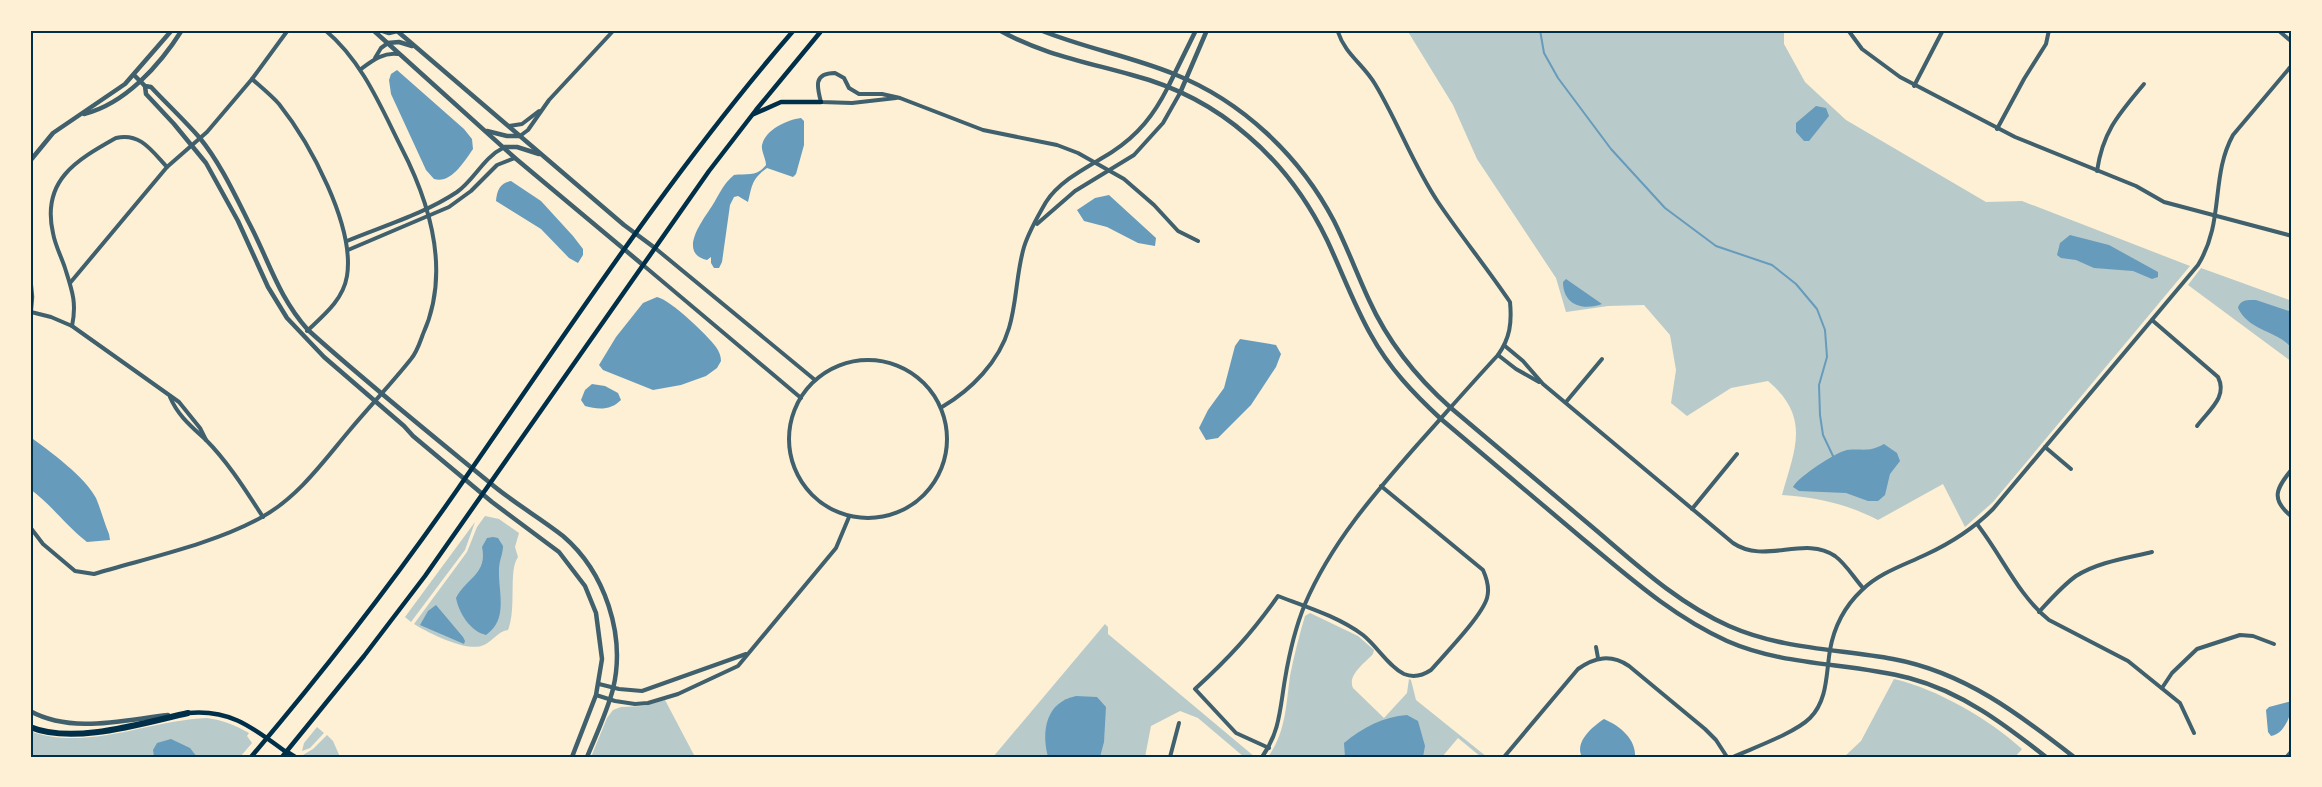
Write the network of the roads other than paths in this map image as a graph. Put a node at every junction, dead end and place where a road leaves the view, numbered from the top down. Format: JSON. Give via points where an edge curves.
{"nodes":[{"id":1,"x":172,"y":30,"type":"edge"},
{"id":2,"x":182,"y":30,"type":"edge"},
{"id":3,"x":288,"y":30,"type":"edge"},
{"id":4,"x":325,"y":30,"type":"edge"},
{"id":5,"x":373,"y":30,"type":"edge"},
{"id":6,"x":380,"y":30,"type":"edge"},
{"id":7,"x":397,"y":30,"type":"edge"},
{"id":8,"x":614,"y":30,"type":"edge"},
{"id":9,"x":794,"y":30,"type":"edge"},
{"id":10,"x":822,"y":30,"type":"edge"},
{"id":11,"x":999,"y":30,"type":"edge"},
{"id":12,"x":1040,"y":30,"type":"edge"},
{"id":13,"x":1196,"y":30,"type":"edge"},
{"id":14,"x":1207,"y":30,"type":"edge"},
{"id":15,"x":1848,"y":30,"type":"edge"},
{"id":16,"x":1942,"y":30,"type":"edge"},
{"id":17,"x":2049,"y":30,"type":"edge"},
{"id":18,"x":2278,"y":30,"type":"edge"},
{"id":19,"x":1338,"y":32,"type":"dead end"},
{"id":20,"x":2292,"y":42,"type":"edge"},
{"id":21,"x":388,"y":43,"type":"junction"},
{"id":22,"x":417,"y":48,"type":"junction"},
{"id":23,"x":400,"y":54,"type":"junction"},
{"id":24,"x":374,"y":59,"type":"junction"},
{"id":25,"x":2292,"y":65,"type":"edge"},
{"id":26,"x":361,"y":69,"type":"junction"},
{"id":27,"x":1175,"y":74,"type":"junction"},
{"id":28,"x":134,"y":75,"type":"junction"},
{"id":29,"x":252,"y":79,"type":"junction"},
{"id":30,"x":1187,"y":80,"type":"junction"},
{"id":31,"x":140,"y":81,"type":"junction"},
{"id":32,"x":2144,"y":84,"type":"dead end"},
{"id":33,"x":145,"y":86,"type":"junction"},
{"id":34,"x":1914,"y":86,"type":"junction"},
{"id":35,"x":1168,"y":87,"type":"junction"},
{"id":36,"x":1180,"y":93,"type":"junction"},
{"id":37,"x":896,"y":98,"type":"junction"},
{"id":38,"x":821,"y":102,"type":"junction"},
{"id":39,"x":540,"y":111,"type":"junction"},
{"id":40,"x":81,"y":115,"type":"junction"},
{"id":41,"x":752,"y":115,"type":"junction"},
{"id":42,"x":509,"y":126,"type":"junction"},
{"id":43,"x":1998,"y":129,"type":"junction"},
{"id":44,"x":484,"y":130,"type":"junction"},
{"id":45,"x":520,"y":136,"type":"junction"},
{"id":46,"x":200,"y":138,"type":"junction"},
{"id":47,"x":192,"y":145,"type":"junction"},
{"id":48,"x":503,"y":148,"type":"junction"},
{"id":49,"x":542,"y":155,"type":"junction"},
{"id":50,"x":515,"y":158,"type":"junction"},
{"id":51,"x":30,"y":161,"type":"edge"},
{"id":52,"x":1094,"y":162,"type":"junction"},
{"id":53,"x":167,"y":167,"type":"junction"},
{"id":54,"x":1109,"y":170,"type":"junction"},
{"id":55,"x":2097,"y":171,"type":"junction"},
{"id":56,"x":427,"y":208,"type":"junction"},
{"id":57,"x":2216,"y":215,"type":"junction"},
{"id":58,"x":429,"y":216,"type":"junction"},
{"id":59,"x":1035,"y":227,"type":"junction"},
{"id":60,"x":637,"y":234,"type":"junction"},
{"id":61,"x":2292,"y":236,"type":"edge"},
{"id":62,"x":1198,"y":240,"type":"dead end"},
{"id":63,"x":346,"y":241,"type":"junction"},
{"id":64,"x":655,"y":248,"type":"junction"},
{"id":65,"x":348,"y":250,"type":"junction"},
{"id":66,"x":625,"y":250,"type":"junction"},
{"id":67,"x":643,"y":265,"type":"junction"},
{"id":68,"x":30,"y":277,"type":"edge"},
{"id":69,"x":70,"y":283,"type":"junction"},
{"id":70,"x":32,"y":312,"type":"junction"},
{"id":71,"x":30,"y":320,"type":"edge"},
{"id":72,"x":2152,"y":320,"type":"junction"},
{"id":73,"x":72,"y":326,"type":"junction"},
{"id":74,"x":308,"y":330,"type":"junction"},
{"id":75,"x":302,"y":335,"type":"junction"},
{"id":76,"x":1505,"y":346,"type":"junction"},
{"id":77,"x":1498,"y":355,"type":"junction"},
{"id":78,"x":1602,"y":359,"type":"dead end"},
{"id":79,"x":815,"y":380,"type":"junction"},
{"id":80,"x":1543,"y":384,"type":"junction"},
{"id":81,"x":382,"y":393,"type":"junction"},
{"id":82,"x":801,"y":398,"type":"junction"},
{"id":83,"x":375,"y":400,"type":"junction"},
{"id":84,"x":1566,"y":402,"type":"junction"},
{"id":85,"x":942,"y":407,"type":"junction"},
{"id":86,"x":1451,"y":408,"type":"junction"},
{"id":87,"x":1441,"y":419,"type":"junction"},
{"id":88,"x":2197,"y":426,"type":"dead end"},
{"id":89,"x":2045,"y":447,"type":"junction"},
{"id":90,"x":1737,"y":454,"type":"dead end"},
{"id":91,"x":472,"y":468,"type":"junction"},
{"id":92,"x":2071,"y":469,"type":"dead end"},
{"id":93,"x":2292,"y":469,"type":"edge"},
{"id":94,"x":465,"y":480,"type":"junction"},
{"id":95,"x":490,"y":483,"type":"junction"},
{"id":96,"x":1381,"y":486,"type":"junction"},
{"id":97,"x":483,"y":495,"type":"junction"},
{"id":98,"x":1692,"y":509,"type":"junction"},
{"id":99,"x":262,"y":517,"type":"junction"},
{"id":100,"x":849,"y":517,"type":"junction"},
{"id":101,"x":2292,"y":518,"type":"edge"},
{"id":102,"x":1977,"y":524,"type":"junction"},
{"id":103,"x":30,"y":527,"type":"edge"},
{"id":104,"x":2152,"y":552,"type":"dead end"},
{"id":105,"x":1863,"y":588,"type":"junction"},
{"id":106,"x":1304,"y":606,"type":"junction"},
{"id":107,"x":2039,"y":612,"type":"junction"},
{"id":108,"x":2274,"y":644,"type":"dead end"},
{"id":109,"x":1596,"y":647,"type":"dead end"},
{"id":110,"x":1829,"y":651,"type":"junction"},
{"id":111,"x":747,"y":654,"type":"junction"},
{"id":112,"x":1598,"y":658,"type":"junction"},
{"id":113,"x":1828,"y":665,"type":"junction"},
{"id":114,"x":599,"y":684,"type":"junction"},
{"id":115,"x":613,"y":688,"type":"junction"},
{"id":116,"x":2162,"y":688,"type":"junction"},
{"id":117,"x":596,"y":695,"type":"junction"},
{"id":118,"x":610,"y":699,"type":"junction"},
{"id":119,"x":30,"y":711,"type":"edge"},
{"id":120,"x":188,"y":713,"type":"junction"},
{"id":121,"x":1179,"y":723,"type":"dead end"},
{"id":122,"x":30,"y":727,"type":"edge"},
{"id":123,"x":2194,"y":733,"type":"dead end"},
{"id":124,"x":267,"y":738,"type":"junction"},
{"id":125,"x":1269,"y":748,"type":"junction"},
{"id":126,"x":2292,"y":751,"type":"edge"},
{"id":127,"x":284,"y":754,"type":"edge"},
{"id":128,"x":251,"y":757,"type":"edge"},
{"id":129,"x":294,"y":757,"type":"edge"},
{"id":130,"x":572,"y":757,"type":"edge"},
{"id":131,"x":587,"y":757,"type":"edge"},
{"id":132,"x":1170,"y":757,"type":"edge"},
{"id":133,"x":1262,"y":757,"type":"edge"},
{"id":134,"x":1504,"y":757,"type":"edge"},
{"id":135,"x":1727,"y":757,"type":"edge"},
{"id":136,"x":1732,"y":757,"type":"edge"},
{"id":137,"x":2046,"y":757,"type":"edge"},
{"id":138,"x":2074,"y":757,"type":"edge"},
{"id":139,"x":2287,"y":757,"type":"edge"}],
"edges":[{"from":1,"to":28,"type":"street"},
{"from":2,"to":31,"type":"street"},
{"from":3,"to":29,"type":"street"},
{"from":4,"to":26,"type":"street"},
{"from":5,"to":21,"type":"street"},
{"from":6,"to":7,"type":"street"},
{"from":7,"to":22,"type":"street"},
{"from":8,"to":39,"type":"street"},
{"from":9,"to":60,"type":"main road","via":[[739,96]]},
{"from":10,"to":41,"type":"main road"},
{"from":11,"to":35,"type":"street","via":[[1057,56]]},
{"from":12,"to":27,"type":"street"},
{"from":13,"to":27,"type":"street"},
{"from":14,"to":30,"type":"street"},
{"from":15,"to":34,"type":"street","via":[[1862,49]]},
{"from":16,"to":34,"type":"street"},
{"from":17,"to":43,"type":"street","via":[[2046,44]]},
{"from":18,"to":20,"type":"street"},
{"from":19,"to":76,"type":"street","via":[[1391,111],[1437,201],[1510,302],[1512,321]]},
{"from":21,"to":22,"type":"street"},
{"from":21,"to":23,"type":"street"},
{"from":21,"to":24,"type":"street"},
{"from":22,"to":42,"type":"street"},
{"from":23,"to":24,"type":"street"},
{"from":23,"to":44,"type":"street"},
{"from":24,"to":26,"type":"street"},
{"from":25,"to":57,"type":"street","via":[[2233,135],[2222,159]]},
{"from":26,"to":56,"type":"street","via":[[413,171]]},
{"from":27,"to":30,"type":"street"},
{"from":27,"to":35,"type":"street"},
{"from":28,"to":31,"type":"street"},
{"from":28,"to":40,"type":"street"},
{"from":29,"to":46,"type":"street"},
{"from":29,"to":63,"type":"street","via":[[277,102],[302,139],[329,191]]},
{"from":30,"to":36,"type":"street"},
{"from":30,"to":86,"type":"street","via":[[1245,116],[1299,168],[1333,219],[1391,340],[1417,375]]},
{"from":31,"to":33,"type":"street"},
{"from":31,"to":40,"type":"street","via":[[112,103]]},
{"from":32,"to":55,"type":"street","via":[[2111,126],[2100,149]]},
{"from":33,"to":46,"type":"street","via":[[151,87]]},
{"from":33,"to":47,"type":"street","via":[[146,94]]},
{"from":34,"to":43,"type":"street"},
{"from":35,"to":36,"type":"street"},
{"from":35,"to":52,"type":"street","via":[[1143,127]]},
{"from":36,"to":54,"type":"street","via":[[1148,142]]},
{"from":36,"to":87,"type":"street","via":[[1236,126],[1288,177],[1318,222],[1376,344],[1407,386]]},
{"from":37,"to":38,"type":"street"},
{"from":37,"to":38,"type":"street","via":[[860,94],[849,88],[840,75],[828,73],[818,80],[816,88]]},
{"from":37,"to":52,"type":"street","via":[[983,130],[1057,145]]},
{"from":38,"to":41,"type":"main road","via":[[781,102]]},
{"from":39,"to":42,"type":"street","via":[[522,124]]},
{"from":39,"to":45,"type":"street","via":[[533,125]]},
{"from":40,"to":51,"type":"street","via":[[52,133]]},
{"from":41,"to":64,"type":"main road"},
{"from":42,"to":45,"type":"street"},
{"from":43,"to":55,"type":"street"},
{"from":44,"to":45,"type":"street"},
{"from":44,"to":48,"type":"street"},
{"from":45,"to":49,"type":"street"},
{"from":46,"to":47,"type":"street"},
{"from":46,"to":74,"type":"street","via":[[250,224],[269,271]]},
{"from":47,"to":53,"type":"street"},
{"from":47,"to":75,"type":"street","via":[[238,221],[272,295]]},
{"from":48,"to":49,"type":"street","via":[[519,147]]},
{"from":48,"to":50,"type":"street"},
{"from":48,"to":56,"type":"street","via":[[459,190]]},
{"from":49,"to":60,"type":"street"},
{"from":50,"to":58,"type":"street","via":[[496,165],[459,201]]},
{"from":50,"to":66,"type":"street"},
{"from":52,"to":54,"type":"street"},
{"from":52,"to":59,"type":"street","via":[[1054,192]]},
{"from":53,"to":69,"type":"street"},
{"from":53,"to":69,"type":"street","via":[[143,141],[123,136],[77,160],[68,170],[54,193],[51,214],[52,232]]},
{"from":54,"to":59,"type":"street","via":[[1075,191]]},
{"from":54,"to":62,"type":"street","via":[[1140,192],[1178,231]]},
{"from":55,"to":57,"type":"street","via":[[2164,202]]},
{"from":56,"to":58,"type":"street"},
{"from":56,"to":63,"type":"street"},
{"from":57,"to":61,"type":"street"},
{"from":57,"to":72,"type":"street","via":[[2208,248],[2198,265]]},
{"from":58,"to":65,"type":"street"},
{"from":58,"to":81,"type":"street","via":[[438,257],[430,319],[412,358]]},
{"from":59,"to":85,"type":"street","via":[[1024,248],[1009,329],[1000,349],[969,388]]},
{"from":60,"to":64,"type":"street"},
{"from":60,"to":66,"type":"main road"},
{"from":63,"to":65,"type":"street"},
{"from":64,"to":67,"type":"main road"},
{"from":64,"to":79,"type":"street"},
{"from":65,"to":74,"type":"street","via":[[347,276],[339,297]]},
{"from":66,"to":67,"type":"street"},
{"from":66,"to":91,"type":"main road"},
{"from":67,"to":82,"type":"street"},
{"from":67,"to":95,"type":"main road"},
{"from":68,"to":70,"type":"street"},
{"from":69,"to":73,"type":"street","via":[[76,309]]},
{"from":70,"to":71,"type":"street"},
{"from":70,"to":73,"type":"street"},
{"from":72,"to":88,"type":"street","via":[[2218,377],[2222,385],[2220,397]]},
{"from":72,"to":89,"type":"street"},
{"from":73,"to":99,"type":"street","via":[[169,396],[230,470]]},
{"from":74,"to":75,"type":"street"},
{"from":74,"to":81,"type":"street"},
{"from":75,"to":83,"type":"street"},
{"from":76,"to":77,"type":"street"},
{"from":76,"to":80,"type":"street"},
{"from":77,"to":80,"type":"street"},
{"from":77,"to":86,"type":"street"},
{"from":78,"to":84,"type":"street"},
{"from":79,"to":82,"type":"street"},
{"from":79,"to":85,"type":"street","via":[[848,363],[887,363],[917,377]]},
{"from":80,"to":84,"type":"street"},
{"from":81,"to":83,"type":"street"},
{"from":81,"to":91,"type":"street"},
{"from":82,"to":100,"type":"street","via":[[789,435],[795,469],[817,500]]},
{"from":83,"to":94,"type":"street"},
{"from":83,"to":99,"type":"street","via":[[296,493]]},
{"from":84,"to":98,"type":"street"},
{"from":85,"to":100,"type":"street","via":[[948,448],[930,490],[912,506],[891,516]]},
{"from":86,"to":87,"type":"street"},
{"from":86,"to":110,"type":"street","via":[[1686,602],[1747,633]]},
{"from":87,"to":96,"type":"street"},
{"from":87,"to":113,"type":"street","via":[[1679,615],[1761,653]]},
{"from":89,"to":92,"type":"street"},
{"from":89,"to":102,"type":"street"},
{"from":90,"to":98,"type":"street"},
{"from":91,"to":94,"type":"main road"},
{"from":91,"to":95,"type":"street"},
{"from":93,"to":101,"type":"street","via":[[2279,485],[2276,497]]},
{"from":94,"to":97,"type":"street"},
{"from":94,"to":124,"type":"main road","via":[[362,621]]},
{"from":95,"to":97,"type":"main road"},
{"from":95,"to":115,"type":"street","via":[[563,537],[590,568],[605,596],[613,628],[617,660]]},
{"from":96,"to":106,"type":"street","via":[[1327,560]]},
{"from":96,"to":106,"type":"street","via":[[1483,570],[1488,586],[1481,609],[1431,670],[1416,677],[1400,671],[1362,634]]},
{"from":97,"to":114,"type":"street","via":[[559,552],[585,586],[600,630]]},
{"from":97,"to":127,"type":"main road","via":[[392,620]]},
{"from":98,"to":105,"type":"street","via":[[1747,550],[1762,553],[1812,548],[1828,552]]},
{"from":99,"to":103,"type":"street","via":[[218,536],[94,574],[75,571],[43,544]]},
{"from":100,"to":111,"type":"street","via":[[836,548]]},
{"from":102,"to":105,"type":"street","via":[[1946,545],[1885,573]]},
{"from":102,"to":107,"type":"street"},
{"from":104,"to":107,"type":"street","via":[[2077,576]]},
{"from":105,"to":110,"type":"street","via":[[1845,609]]},
{"from":106,"to":125,"type":"street","via":[[1285,679],[1281,714]]},
{"from":106,"to":125,"type":"street","via":[[1278,596],[1231,657],[1194,689],[1236,733]]},
{"from":107,"to":116,"type":"street","via":[[2128,661]]},
{"from":108,"to":116,"type":"street","via":[[2240,635],[2197,650]]},
{"from":109,"to":112,"type":"street"},
{"from":110,"to":113,"type":"street"},
{"from":110,"to":138,"type":"street","via":[[1893,659],[1944,674],[2002,703]]},
{"from":111,"to":115,"type":"street","via":[[652,689],[633,692]]},
{"from":111,"to":118,"type":"street","via":[[738,666],[678,694],[635,704]]},
{"from":112,"to":134,"type":"street","via":[[1578,669]]},
{"from":112,"to":135,"type":"street","via":[[1629,666],[1705,729]]},
{"from":113,"to":136,"type":"street","via":[[1822,699],[1810,718]]},
{"from":113,"to":137,"type":"street","via":[[1871,670],[1935,687],[1989,714]]},
{"from":114,"to":115,"type":"street"},
{"from":114,"to":117,"type":"street"},
{"from":115,"to":118,"type":"street"},
{"from":116,"to":123,"type":"street","via":[[2180,703]]},
{"from":117,"to":118,"type":"street"},
{"from":117,"to":130,"type":"street"},
{"from":118,"to":131,"type":"street"},
{"from":119,"to":120,"type":"street","via":[[53,721],[75,724]]},
{"from":120,"to":122,"type":"highway","via":[[75,734]]},
{"from":120,"to":124,"type":"main road","via":[[226,715]]},
{"from":121,"to":132,"type":"street"},
{"from":124,"to":127,"type":"main road"},
{"from":124,"to":128,"type":"main road"},
{"from":125,"to":133,"type":"street"},
{"from":126,"to":139,"type":"street"},
{"from":127,"to":129,"type":"highway"}]}
